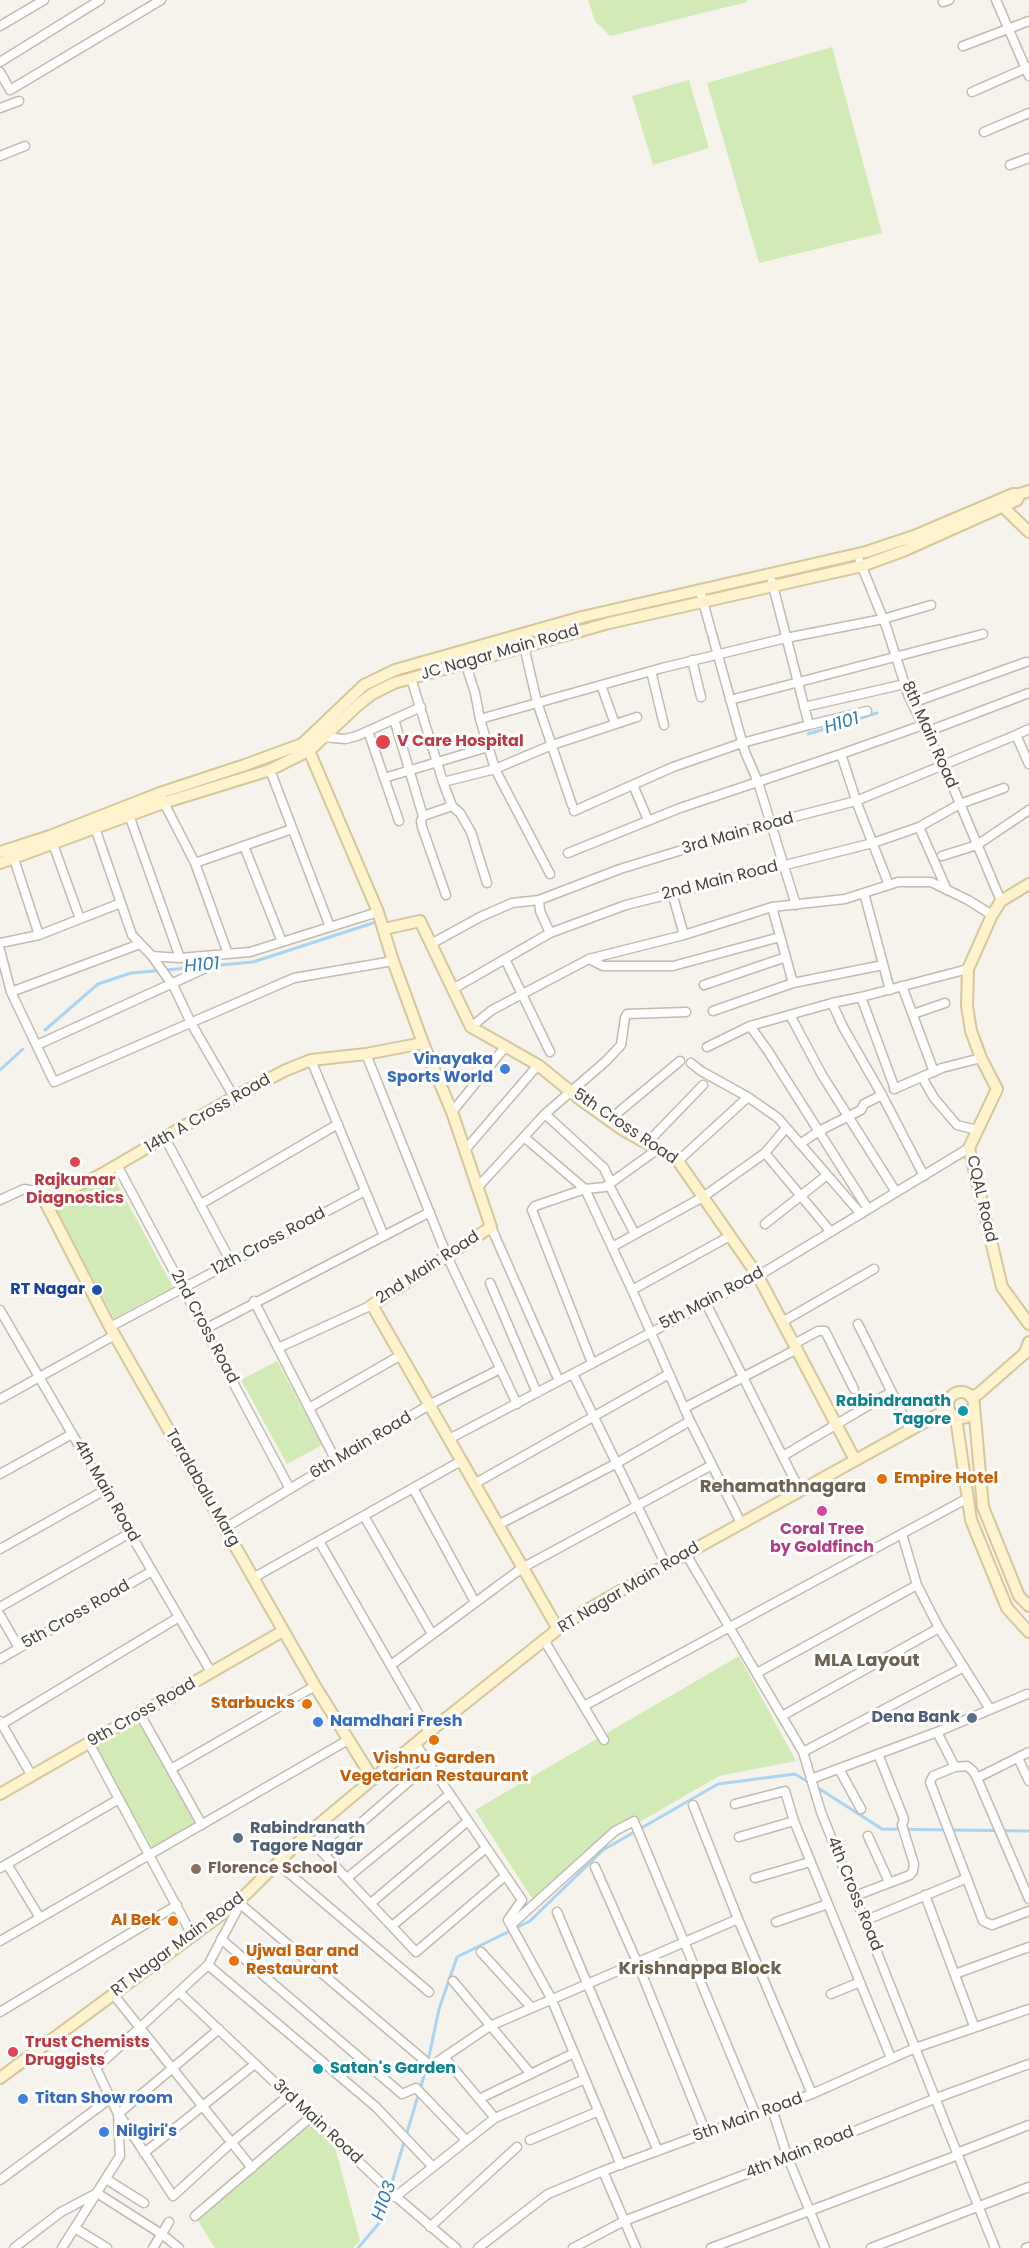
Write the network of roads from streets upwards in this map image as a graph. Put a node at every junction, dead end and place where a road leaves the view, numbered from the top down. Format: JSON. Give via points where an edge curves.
{"nodes":[{"id":1,"x":44,"y":0,"type":"edge"},
{"id":2,"x":100,"y":0,"type":"edge"},
{"id":3,"x":996,"y":0,"type":"edge"},
{"id":4,"x":157,"y":1,"type":"edge"},
{"id":5,"x":1029,"y":21,"type":"edge"},
{"id":6,"x":0,"y":26,"type":"edge"},
{"id":7,"x":1007,"y":29,"type":"junction"},
{"id":8,"x":963,"y":46,"type":"dead end"},
{"id":9,"x":0,"y":62,"type":"edge"},
{"id":10,"x":1028,"y":70,"type":"edge"},
{"id":11,"x":0,"y":72,"type":"edge"},
{"id":12,"x":972,"y":93,"type":"dead end"},
{"id":13,"x":19,"y":101,"type":"dead end"},
{"id":14,"x":0,"y":108,"type":"edge"},
{"id":15,"x":1029,"y":113,"type":"edge"},
{"id":16,"x":984,"y":132,"type":"dead end"},
{"id":17,"x":25,"y":146,"type":"dead end"},
{"id":18,"x":0,"y":156,"type":"edge"},
{"id":19,"x":1029,"y":158,"type":"edge"},
{"id":20,"x":1010,"y":165,"type":"dead end"},
{"id":21,"x":1024,"y":493,"type":"edge"},
{"id":22,"x":1000,"y":504,"type":"junction"},
{"id":23,"x":1029,"y":532,"type":"edge"},
{"id":24,"x":916,"y":540,"type":"junction"},
{"id":25,"x":857,"y":554,"type":"junction"},
{"id":26,"x":862,"y":566,"type":"junction"},
{"id":27,"x":772,"y":580,"type":"junction"},
{"id":28,"x":700,"y":591,"type":"junction"},
{"id":29,"x":703,"y":602,"type":"junction"},
{"id":30,"x":931,"y":604,"type":"dead end"},
{"id":31,"x":883,"y":619,"type":"junction"},
{"id":32,"x":520,"y":633,"type":"junction"},
{"id":33,"x":983,"y":634,"type":"dead end"},
{"id":34,"x":786,"y":638,"type":"junction"},
{"id":35,"x":524,"y":646,"type":"junction"},
{"id":36,"x":461,"y":651,"type":"junction"},
{"id":37,"x":717,"y":654,"type":"junction"},
{"id":38,"x":896,"y":656,"type":"junction"},
{"id":39,"x":692,"y":660,"type":"junction"},
{"id":40,"x":1026,"y":662,"type":"dead end"},
{"id":41,"x":465,"y":663,"type":"junction"},
{"id":42,"x":651,"y":671,"type":"junction"},
{"id":43,"x":411,"y":678,"type":"junction"},
{"id":44,"x":798,"y":682,"type":"junction"},
{"id":45,"x":905,"y":684,"type":"junction"},
{"id":46,"x":601,"y":685,"type":"junction"},
{"id":47,"x":1029,"y":693,"type":"edge"},
{"id":48,"x":701,"y":697,"type":"dead end"},
{"id":49,"x":730,"y":700,"type":"junction"},
{"id":50,"x":537,"y":702,"type":"junction"},
{"id":51,"x":912,"y":703,"type":"junction"},
{"id":52,"x":421,"y":707,"type":"junction"},
{"id":53,"x":804,"y":707,"type":"junction"},
{"id":54,"x":867,"y":711,"type":"dead end"},
{"id":55,"x":637,"y":717,"type":"dead end"},
{"id":56,"x":394,"y":719,"type":"junction"},
{"id":57,"x":480,"y":719,"type":"junction"},
{"id":58,"x":615,"y":724,"type":"junction"},
{"id":59,"x":664,"y":725,"type":"dead end"},
{"id":60,"x":809,"y":725,"type":"junction"},
{"id":61,"x":925,"y":728,"type":"junction"},
{"id":62,"x":1029,"y":729,"type":"edge"},
{"id":63,"x":368,"y":731,"type":"junction"},
{"id":64,"x":320,"y":734,"type":"junction"},
{"id":65,"x":1016,"y":735,"type":"junction"},
{"id":66,"x":742,"y":743,"type":"junction"},
{"id":67,"x":552,"y":745,"type":"junction"},
{"id":68,"x":307,"y":746,"type":"junction"},
{"id":69,"x":488,"y":747,"type":"junction"},
{"id":70,"x":841,"y":754,"type":"junction"},
{"id":71,"x":437,"y":763,"type":"junction"},
{"id":72,"x":942,"y":764,"type":"junction"},
{"id":73,"x":1029,"y":764,"type":"edge"},
{"id":74,"x":495,"y":769,"type":"junction"},
{"id":75,"x":270,"y":770,"type":"junction"},
{"id":76,"x":410,"y":771,"type":"junction"},
{"id":77,"x":384,"y":778,"type":"junction"},
{"id":78,"x":443,"y":782,"type":"junction"},
{"id":79,"x":758,"y":782,"type":"junction"},
{"id":80,"x":633,"y":785,"type":"junction"},
{"id":81,"x":1004,"y":789,"type":"dead end"},
{"id":82,"x":161,"y":798,"type":"junction"},
{"id":83,"x":856,"y":801,"type":"junction"},
{"id":84,"x":960,"y":804,"type":"junction"},
{"id":85,"x":452,"y":806,"type":"junction"},
{"id":86,"x":1029,"y":810,"type":"edge"},
{"id":87,"x":129,"y":815,"type":"junction"},
{"id":88,"x":423,"y":816,"type":"junction"},
{"id":89,"x":648,"y":820,"type":"junction"},
{"id":90,"x":399,"y":821,"type":"dead end"},
{"id":91,"x":94,"y":823,"type":"junction"},
{"id":92,"x":770,"y":823,"type":"junction"},
{"id":93,"x":919,"y":827,"type":"junction"},
{"id":94,"x":292,"y":829,"type":"junction"},
{"id":95,"x":873,"y":843,"type":"junction"},
{"id":96,"x":53,"y":844,"type":"junction"},
{"id":97,"x":977,"y":845,"type":"junction"},
{"id":98,"x":244,"y":846,"type":"junction"},
{"id":99,"x":0,"y":852,"type":"edge"},
{"id":100,"x":568,"y":853,"type":"dead end"},
{"id":101,"x":942,"y":856,"type":"dead end"},
{"id":102,"x":15,"y":859,"type":"junction"},
{"id":103,"x":0,"y":862,"type":"edge"},
{"id":104,"x":195,"y":863,"type":"junction"},
{"id":105,"x":783,"y":865,"type":"junction"},
{"id":106,"x":550,"y":874,"type":"dead end"},
{"id":107,"x":487,"y":883,"type":"dead end"},
{"id":108,"x":1029,"y":884,"type":"edge"},
{"id":109,"x":889,"y":885,"type":"junction"},
{"id":110,"x":947,"y":890,"type":"junction"},
{"id":111,"x":672,"y":893,"type":"junction"},
{"id":112,"x":864,"y":893,"type":"junction"},
{"id":113,"x":446,"y":895,"type":"dead end"},
{"id":114,"x":538,"y":900,"type":"junction"},
{"id":115,"x":1001,"y":902,"type":"junction"},
{"id":116,"x":121,"y":903,"type":"junction"},
{"id":117,"x":796,"y":905,"type":"junction"},
{"id":118,"x":772,"y":907,"type":"junction"},
{"id":119,"x":378,"y":912,"type":"junction"},
{"id":120,"x":992,"y":915,"type":"junction"},
{"id":121,"x":80,"y":920,"type":"junction"},
{"id":122,"x":330,"y":927,"type":"junction"},
{"id":123,"x":384,"y":929,"type":"junction"},
{"id":124,"x":550,"y":933,"type":"junction"},
{"id":125,"x":39,"y":935,"type":"junction"},
{"id":126,"x":684,"y":935,"type":"junction"},
{"id":127,"x":780,"y":937,"type":"junction"},
{"id":128,"x":282,"y":942,"type":"junction"},
{"id":129,"x":0,"y":943,"type":"edge"},
{"id":130,"x":140,"y":944,"type":"junction"},
{"id":131,"x":431,"y":944,"type":"junction"},
{"id":132,"x":0,"y":950,"type":"edge"},
{"id":133,"x":228,"y":954,"type":"junction"},
{"id":134,"x":152,"y":956,"type":"junction"},
{"id":135,"x":206,"y":956,"type":"junction"},
{"id":136,"x":786,"y":957,"type":"junction"},
{"id":137,"x":180,"y":958,"type":"junction"},
{"id":138,"x":505,"y":959,"type":"junction"},
{"id":139,"x":589,"y":960,"type":"junction"},
{"id":140,"x":393,"y":961,"type":"junction"},
{"id":141,"x":883,"y":965,"type":"junction"},
{"id":142,"x":969,"y":969,"type":"junction"},
{"id":143,"x":794,"y":983,"type":"junction"},
{"id":144,"x":172,"y":984,"type":"junction"},
{"id":145,"x":705,"y":985,"type":"dead end"},
{"id":146,"x":902,"y":986,"type":"junction"},
{"id":147,"x":453,"y":989,"type":"junction"},
{"id":148,"x":890,"y":990,"type":"junction"},
{"id":149,"x":10,"y":992,"type":"junction"},
{"id":150,"x":522,"y":994,"type":"junction"},
{"id":151,"x":861,"y":998,"type":"junction"},
{"id":152,"x":832,"y":1003,"type":"junction"},
{"id":153,"x":945,"y":1003,"type":"dead end"},
{"id":154,"x":713,"y":1011,"type":"dead end"},
{"id":155,"x":686,"y":1012,"type":"dead end"},
{"id":156,"x":912,"y":1014,"type":"junction"},
{"id":157,"x":790,"y":1015,"type":"junction"},
{"id":158,"x":191,"y":1023,"type":"junction"},
{"id":159,"x":750,"y":1026,"type":"junction"},
{"id":160,"x":471,"y":1027,"type":"junction"},
{"id":161,"x":423,"y":1043,"type":"junction"},
{"id":162,"x":37,"y":1045,"type":"junction"},
{"id":163,"x":506,"y":1046,"type":"junction"},
{"id":164,"x":707,"y":1047,"type":"dead end"},
{"id":165,"x":550,"y":1052,"type":"dead end"},
{"id":166,"x":366,"y":1054,"type":"junction"},
{"id":167,"x":981,"y":1058,"type":"junction"},
{"id":168,"x":311,"y":1060,"type":"junction"},
{"id":169,"x":680,"y":1062,"type":"dead end"},
{"id":170,"x":691,"y":1063,"type":"dead end"},
{"id":171,"x":538,"y":1065,"type":"junction"},
{"id":172,"x":934,"y":1072,"type":"junction"},
{"id":173,"x":922,"y":1077,"type":"junction"},
{"id":174,"x":703,"y":1084,"type":"dead end"},
{"id":175,"x":571,"y":1091,"type":"junction"},
{"id":176,"x":882,"y":1095,"type":"junction"},
{"id":177,"x":234,"y":1097,"type":"junction"},
{"id":178,"x":748,"y":1097,"type":"junction"},
{"id":179,"x":452,"y":1112,"type":"junction"},
{"id":180,"x":545,"y":1114,"type":"junction"},
{"id":181,"x":849,"y":1115,"type":"junction"},
{"id":182,"x":609,"y":1120,"type":"junction"},
{"id":183,"x":338,"y":1124,"type":"junction"},
{"id":184,"x":786,"y":1128,"type":"junction"},
{"id":185,"x":977,"y":1130,"type":"junction"},
{"id":186,"x":819,"y":1131,"type":"junction"},
{"id":187,"x":524,"y":1137,"type":"junction"},
{"id":188,"x":165,"y":1138,"type":"junction"},
{"id":189,"x":647,"y":1143,"type":"junction"},
{"id":190,"x":800,"y":1144,"type":"junction"},
{"id":191,"x":969,"y":1148,"type":"junction"},
{"id":192,"x":658,"y":1149,"type":"junction"},
{"id":193,"x":465,"y":1150,"type":"junction"},
{"id":194,"x":765,"y":1153,"type":"junction"},
{"id":195,"x":678,"y":1161,"type":"junction"},
{"id":196,"x":117,"y":1165,"type":"junction"},
{"id":197,"x":827,"y":1175,"type":"junction"},
{"id":198,"x":924,"y":1176,"type":"junction"},
{"id":199,"x":609,"y":1185,"type":"junction"},
{"id":200,"x":477,"y":1188,"type":"junction"},
{"id":201,"x":585,"y":1189,"type":"junction"},
{"id":202,"x":365,"y":1191,"type":"junction"},
{"id":203,"x":40,"y":1192,"type":"junction"},
{"id":204,"x":896,"y":1192,"type":"junction"},
{"id":205,"x":801,"y":1196,"type":"junction"},
{"id":206,"x":702,"y":1197,"type":"junction"},
{"id":207,"x":0,"y":1200,"type":"edge"},
{"id":208,"x":201,"y":1204,"type":"junction"},
{"id":209,"x":865,"y":1211,"type":"junction"},
{"id":210,"x":430,"y":1212,"type":"junction"},
{"id":211,"x":765,"y":1224,"type":"dead end"},
{"id":212,"x":491,"y":1227,"type":"junction"},
{"id":213,"x":831,"y":1232,"type":"junction"},
{"id":214,"x":635,"y":1234,"type":"junction"},
{"id":215,"x":384,"y":1236,"type":"junction"},
{"id":216,"x":730,"y":1236,"type":"junction"},
{"id":217,"x":612,"y":1247,"type":"junction"},
{"id":218,"x":447,"y":1256,"type":"junction"},
{"id":219,"x":231,"y":1262,"type":"junction"},
{"id":220,"x":874,"y":1269,"type":"dead end"},
{"id":221,"x":758,"y":1276,"type":"junction"},
{"id":222,"x":489,"y":1283,"type":"dead end"},
{"id":223,"x":183,"y":1287,"type":"junction"},
{"id":224,"x":632,"y":1290,"type":"junction"},
{"id":225,"x":254,"y":1301,"type":"junction"},
{"id":226,"x":706,"y":1303,"type":"junction"},
{"id":227,"x":372,"y":1305,"type":"junction"},
{"id":228,"x":0,"y":1310,"type":"edge"},
{"id":229,"x":3,"y":1321,"type":"edge"},
{"id":230,"x":782,"y":1322,"type":"junction"},
{"id":231,"x":858,"y":1324,"type":"dead end"},
{"id":232,"x":1029,"y":1324,"type":"edge"},
{"id":233,"x":204,"y":1329,"type":"junction"},
{"id":234,"x":112,"y":1331,"type":"junction"},
{"id":235,"x":649,"y":1332,"type":"junction"},
{"id":236,"x":1029,"y":1342,"type":"edge"},
{"id":237,"x":795,"y":1347,"type":"junction"},
{"id":238,"x":278,"y":1348,"type":"junction"},
{"id":239,"x":401,"y":1356,"type":"junction"},
{"id":240,"x":591,"y":1363,"type":"junction"},
{"id":241,"x":500,"y":1369,"type":"junction"},
{"id":242,"x":573,"y":1374,"type":"junction"},
{"id":243,"x":669,"y":1374,"type":"junction"},
{"id":244,"x":39,"y":1376,"type":"junction"},
{"id":245,"x":744,"y":1378,"type":"junction"},
{"id":246,"x":559,"y":1381,"type":"junction"},
{"id":247,"x":854,"y":1389,"type":"dead end"},
{"id":248,"x":891,"y":1392,"type":"junction"},
{"id":249,"x":537,"y":1393,"type":"junction"},
{"id":250,"x":0,"y":1399,"type":"edge"},
{"id":251,"x":972,"y":1401,"type":"junction"},
{"id":252,"x":517,"y":1404,"type":"junction"},
{"id":253,"x":429,"y":1405,"type":"junction"},
{"id":254,"x":309,"y":1408,"type":"junction"},
{"id":255,"x":684,"y":1408,"type":"junction"},
{"id":256,"x":948,"y":1409,"type":"junction"},
{"id":257,"x":594,"y":1417,"type":"junction"},
{"id":258,"x":956,"y":1418,"type":"junction"},
{"id":259,"x":690,"y":1421,"type":"junction"},
{"id":260,"x":837,"y":1424,"type":"junction"},
{"id":261,"x":910,"y":1429,"type":"junction"},
{"id":262,"x":72,"y":1434,"type":"junction"},
{"id":263,"x":449,"y":1439,"type":"junction"},
{"id":264,"x":783,"y":1456,"type":"junction"},
{"id":265,"x":855,"y":1460,"type":"junction"},
{"id":266,"x":336,"y":1461,"type":"junction"},
{"id":267,"x":461,"y":1461,"type":"junction"},
{"id":268,"x":617,"y":1463,"type":"junction"},
{"id":269,"x":712,"y":1465,"type":"junction"},
{"id":270,"x":0,"y":1474,"type":"edge"},
{"id":271,"x":474,"y":1484,"type":"junction"},
{"id":272,"x":413,"y":1488,"type":"junction"},
{"id":273,"x":290,"y":1489,"type":"junction"},
{"id":274,"x":105,"y":1490,"type":"junction"},
{"id":275,"x":800,"y":1491,"type":"junction"},
{"id":276,"x":968,"y":1498,"type":"junction"},
{"id":277,"x":639,"y":1506,"type":"junction"},
{"id":278,"x":364,"y":1516,"type":"junction"},
{"id":279,"x":741,"y":1523,"type":"junction"},
{"id":280,"x":498,"y":1525,"type":"junction"},
{"id":281,"x":225,"y":1528,"type":"junction"},
{"id":282,"x":130,"y":1533,"type":"junction"},
{"id":283,"x":902,"y":1534,"type":"junction"},
{"id":284,"x":320,"y":1541,"type":"junction"},
{"id":285,"x":0,"y":1549,"type":"edge"},
{"id":286,"x":686,"y":1554,"type":"junction"},
{"id":287,"x":666,"y":1565,"type":"junction"},
{"id":288,"x":522,"y":1568,"type":"junction"},
{"id":289,"x":152,"y":1571,"type":"junction"},
{"id":290,"x":253,"y":1578,"type":"junction"},
{"id":291,"x":917,"y":1585,"type":"junction"},
{"id":292,"x":475,"y":1602,"type":"junction"},
{"id":293,"x":1029,"y":1606,"type":"edge"},
{"id":294,"x":0,"y":1607,"type":"edge"},
{"id":295,"x":0,"y":1615,"type":"edge"},
{"id":296,"x":179,"y":1617,"type":"junction"},
{"id":297,"x":730,"y":1628,"type":"junction"},
{"id":298,"x":939,"y":1628,"type":"junction"},
{"id":299,"x":558,"y":1629,"type":"junction"},
{"id":300,"x":283,"y":1631,"type":"junction"},
{"id":301,"x":1029,"y":1632,"type":"edge"},
{"id":302,"x":432,"y":1634,"type":"junction"},
{"id":303,"x":544,"y":1640,"type":"junction"},
{"id":304,"x":19,"y":1648,"type":"junction"},
{"id":305,"x":0,"y":1659,"type":"edge"},
{"id":306,"x":391,"y":1665,"type":"junction"},
{"id":307,"x":964,"y":1667,"type":"junction"},
{"id":308,"x":211,"y":1672,"type":"junction"},
{"id":309,"x":757,"y":1673,"type":"junction"},
{"id":310,"x":315,"y":1686,"type":"junction"},
{"id":311,"x":1028,"y":1695,"type":"edge"},
{"id":312,"x":584,"y":1706,"type":"junction"},
{"id":313,"x":990,"y":1709,"type":"junction"},
{"id":314,"x":140,"y":1714,"type":"junction"},
{"id":315,"x":782,"y":1716,"type":"junction"},
{"id":316,"x":1,"y":1722,"type":"edge"},
{"id":317,"x":429,"y":1732,"type":"junction"},
{"id":318,"x":937,"y":1732,"type":"junction"},
{"id":319,"x":348,"y":1740,"type":"junction"},
{"id":320,"x":604,"y":1740,"type":"dead end"},
{"id":321,"x":89,"y":1743,"type":"junction"},
{"id":322,"x":415,"y":1743,"type":"junction"},
{"id":323,"x":803,"y":1752,"type":"junction"},
{"id":324,"x":1029,"y":1752,"type":"edge"},
{"id":325,"x":878,"y":1754,"type":"junction"},
{"id":326,"x":1018,"y":1758,"type":"junction"},
{"id":327,"x":429,"y":1764,"type":"junction"},
{"id":328,"x":955,"y":1767,"type":"junction"},
{"id":329,"x":171,"y":1769,"type":"junction"},
{"id":330,"x":839,"y":1769,"type":"junction"},
{"id":331,"x":32,"y":1776,"type":"junction"},
{"id":332,"x":977,"y":1778,"type":"junction"},
{"id":333,"x":373,"y":1779,"type":"junction"},
{"id":334,"x":811,"y":1780,"type":"junction"},
{"id":335,"x":1029,"y":1781,"type":"edge"},
{"id":336,"x":0,"y":1794,"type":"edge"},
{"id":337,"x":450,"y":1794,"type":"junction"},
{"id":338,"x":119,"y":1799,"type":"junction"},
{"id":339,"x":735,"y":1804,"type":"dead end"},
{"id":340,"x":693,"y":1805,"type":"dead end"},
{"id":341,"x":861,"y":1809,"type":"dead end"},
{"id":342,"x":468,"y":1821,"type":"junction"},
{"id":343,"x":794,"y":1821,"type":"junction"},
{"id":344,"x":202,"y":1825,"type":"junction"},
{"id":345,"x":306,"y":1834,"type":"junction"},
{"id":346,"x":868,"y":1836,"type":"dead end"},
{"id":347,"x":739,"y":1837,"type":"dead end"},
{"id":348,"x":486,"y":1848,"type":"junction"},
{"id":349,"x":325,"y":1854,"type":"junction"},
{"id":350,"x":150,"y":1856,"type":"junction"},
{"id":351,"x":810,"y":1862,"type":"junction"},
{"id":352,"x":277,"y":1863,"type":"junction"},
{"id":353,"x":4,"y":1866,"type":"edge"},
{"id":354,"x":595,"y":1867,"type":"dead end"},
{"id":355,"x":506,"y":1876,"type":"junction"},
{"id":356,"x":347,"y":1878,"type":"junction"},
{"id":357,"x":755,"y":1878,"type":"dead end"},
{"id":358,"x":965,"y":1879,"type":"junction"},
{"id":359,"x":889,"y":1882,"type":"junction"},
{"id":360,"x":925,"y":1895,"type":"junction"},
{"id":361,"x":855,"y":1896,"type":"junction"},
{"id":362,"x":1029,"y":1899,"type":"edge"},
{"id":363,"x":238,"y":1902,"type":"junction"},
{"id":364,"x":370,"y":1903,"type":"junction"},
{"id":365,"x":177,"y":1905,"type":"junction"},
{"id":366,"x":828,"y":1905,"type":"junction"},
{"id":367,"x":1029,"y":1911,"type":"edge"},
{"id":368,"x":557,"y":1912,"type":"dead end"},
{"id":369,"x":40,"y":1918,"type":"junction"},
{"id":370,"x":738,"y":1919,"type":"junction"},
{"id":371,"x":864,"y":1921,"type":"junction"},
{"id":372,"x":776,"y":1922,"type":"dead end"},
{"id":373,"x":392,"y":1926,"type":"junction"},
{"id":374,"x":514,"y":1931,"type":"junction"},
{"id":375,"x":192,"y":1935,"type":"junction"},
{"id":376,"x":221,"y":1940,"type":"junction"},
{"id":377,"x":0,"y":1941,"type":"edge"},
{"id":378,"x":684,"y":1942,"type":"junction"},
{"id":379,"x":1029,"y":1947,"type":"edge"},
{"id":380,"x":481,"y":1952,"type":"dead end"},
{"id":381,"x":637,"y":1962,"type":"junction"},
{"id":382,"x":208,"y":1965,"type":"junction"},
{"id":383,"x":956,"y":1974,"type":"junction"},
{"id":384,"x":453,"y":1981,"type":"dead end"},
{"id":385,"x":860,"y":1982,"type":"junction"},
{"id":386,"x":587,"y":1983,"type":"junction"},
{"id":387,"x":429,"y":1992,"type":"dead end"},
{"id":388,"x":180,"y":1993,"type":"junction"},
{"id":389,"x":113,"y":1994,"type":"junction"},
{"id":390,"x":831,"y":1994,"type":"dead end"},
{"id":391,"x":551,"y":1998,"type":"junction"},
{"id":392,"x":531,"y":2007,"type":"junction"},
{"id":393,"x":1029,"y":2009,"type":"edge"},
{"id":394,"x":0,"y":2012,"type":"edge"},
{"id":395,"x":490,"y":2026,"type":"junction"},
{"id":396,"x":974,"y":2026,"type":"junction"},
{"id":397,"x":141,"y":2029,"type":"junction"},
{"id":398,"x":219,"y":2030,"type":"junction"},
{"id":399,"x":915,"y":2048,"type":"junction"},
{"id":400,"x":574,"y":2053,"type":"junction"},
{"id":401,"x":444,"y":2057,"type":"junction"},
{"id":402,"x":891,"y":2058,"type":"junction"},
{"id":403,"x":255,"y":2064,"type":"junction"},
{"id":404,"x":1029,"y":2064,"type":"edge"},
{"id":405,"x":173,"y":2068,"type":"junction"},
{"id":406,"x":531,"y":2074,"type":"junction"},
{"id":407,"x":0,"y":2078,"type":"edge"},
{"id":408,"x":585,"y":2079,"type":"junction"},
{"id":409,"x":812,"y":2094,"type":"junction"},
{"id":410,"x":288,"y":2096,"type":"junction"},
{"id":411,"x":111,"y":2098,"type":"junction"},
{"id":412,"x":479,"y":2098,"type":"junction"},
{"id":413,"x":934,"y":2099,"type":"junction"},
{"id":414,"x":203,"y":2106,"type":"junction"},
{"id":415,"x":772,"y":2109,"type":"junction"},
{"id":416,"x":599,"y":2111,"type":"junction"},
{"id":417,"x":118,"y":2114,"type":"junction"},
{"id":418,"x":756,"y":2115,"type":"junction"},
{"id":419,"x":311,"y":2117,"type":"junction"},
{"id":420,"x":495,"y":2118,"type":"junction"},
{"id":421,"x":1029,"y":2125,"type":"edge"},
{"id":422,"x":706,"y":2133,"type":"junction"},
{"id":423,"x":466,"y":2139,"type":"junction"},
{"id":424,"x":530,"y":2140,"type":"dead end"},
{"id":425,"x":232,"y":2142,"type":"junction"},
{"id":426,"x":517,"y":2147,"type":"dead end"},
{"id":427,"x":658,"y":2151,"type":"junction"},
{"id":428,"x":144,"y":2153,"type":"junction"},
{"id":429,"x":957,"y":2154,"type":"junction"},
{"id":430,"x":788,"y":2158,"type":"junction"},
{"id":431,"x":621,"y":2164,"type":"junction"},
{"id":432,"x":433,"y":2167,"type":"junction"},
{"id":433,"x":252,"y":2168,"type":"junction"},
{"id":434,"x":603,"y":2171,"type":"junction"},
{"id":435,"x":106,"y":2179,"type":"junction"},
{"id":436,"x":0,"y":2180,"type":"edge"},
{"id":437,"x":1029,"y":2187,"type":"edge"},
{"id":438,"x":97,"y":2193,"type":"junction"},
{"id":439,"x":391,"y":2193,"type":"junction"},
{"id":440,"x":144,"y":2203,"type":"dead end"},
{"id":441,"x":978,"y":2208,"type":"junction"},
{"id":442,"x":810,"y":2210,"type":"junction"},
{"id":443,"x":195,"y":2216,"type":"dead end"},
{"id":444,"x":624,"y":2221,"type":"junction"},
{"id":445,"x":169,"y":2222,"type":"dead end"},
{"id":446,"x":430,"y":2227,"type":"junction"},
{"id":447,"x":75,"y":2228,"type":"junction"},
{"id":448,"x":163,"y":2235,"type":"junction"},
{"id":449,"x":14,"y":2248,"type":"edge"},
{"id":450,"x":62,"y":2248,"type":"edge"},
{"id":451,"x":107,"y":2248,"type":"edge"},
{"id":452,"x":153,"y":2248,"type":"edge"},
{"id":453,"x":179,"y":2248,"type":"edge"},
{"id":454,"x":456,"y":2248,"type":"edge"},
{"id":455,"x":478,"y":2248,"type":"edge"},
{"id":456,"x":573,"y":2248,"type":"edge"},
{"id":457,"x":636,"y":2248,"type":"edge"},
{"id":458,"x":711,"y":2248,"type":"edge"},
{"id":459,"x":825,"y":2248,"type":"edge"},
{"id":460,"x":871,"y":2248,"type":"edge"},
{"id":461,"x":995,"y":2248,"type":"edge"}],
"edges":[{"from":1,"to":6,"type":"street"},
{"from":2,"to":9,"type":"street"},
{"from":3,"to":7,"type":"street"},
{"from":4,"to":11,"type":"street","via":[[10,90]]},
{"from":5,"to":7,"type":"street"},
{"from":7,"to":8,"type":"street"},
{"from":7,"to":10,"type":"street"},
{"from":10,"to":12,"type":"street"},
{"from":13,"to":14,"type":"street"},
{"from":15,"to":16,"type":"street"},
{"from":17,"to":18,"type":"street"},
{"from":19,"to":20,"type":"street"},
{"from":21,"to":22,"type":"street","name":"JC Nagar Main Road","via":[[1017,500]]},
{"from":22,"to":23,"type":"street"},
{"from":22,"to":24,"type":"street","name":"JC Nagar Main Road"},
{"from":24,"to":25,"type":"street","name":"JC Nagar Main Road"},
{"from":24,"to":26,"type":"street","name":"JC Nagar Main Road"},
{"from":25,"to":26,"type":"street","name":"8th Main Road"},
{"from":25,"to":27,"type":"street","name":"JC Nagar Main Road"},
{"from":26,"to":27,"type":"street","name":"JC Nagar Main Road"},
{"from":26,"to":31,"type":"street","name":"8th Main Road"},
{"from":27,"to":28,"type":"street","name":"JC Nagar Main Road"},
{"from":27,"to":29,"type":"street","name":"JC Nagar Main Road"},
{"from":27,"to":34,"type":"street"},
{"from":28,"to":29,"type":"street"},
{"from":28,"to":32,"type":"street","name":"JC Nagar Main Road"},
{"from":29,"to":35,"type":"street","name":"JC Nagar Main Road"},
{"from":29,"to":37,"type":"street"},
{"from":30,"to":31,"type":"street"},
{"from":31,"to":34,"type":"street"},
{"from":31,"to":38,"type":"street","name":"8th Main Road"},
{"from":32,"to":35,"type":"street"},
{"from":32,"to":36,"type":"street","name":"JC Nagar Main Road"},
{"from":33,"to":38,"type":"street"},
{"from":34,"to":37,"type":"street"},
{"from":34,"to":44,"type":"street"},
{"from":35,"to":41,"type":"street","name":"JC Nagar Main Road"},
{"from":35,"to":50,"type":"street"},
{"from":36,"to":41,"type":"street"},
{"from":36,"to":64,"type":"street","name":"JC Nagar Main Road","via":[[395,670],[363,685]]},
{"from":37,"to":39,"type":"street"},
{"from":37,"to":49,"type":"street"},
{"from":38,"to":44,"type":"street"},
{"from":38,"to":45,"type":"street","name":"8th Main Road"},
{"from":39,"to":42,"type":"street"},
{"from":39,"to":48,"type":"street"},
{"from":40,"to":51,"type":"street"},
{"from":41,"to":43,"type":"street","name":"JC Nagar Main Road"},
{"from":41,"to":57,"type":"street"},
{"from":42,"to":46,"type":"street"},
{"from":42,"to":59,"type":"street"},
{"from":43,"to":52,"type":"street"},
{"from":43,"to":64,"type":"street","name":"JC Nagar Main Road","via":[[372,694]]},
{"from":44,"to":49,"type":"street"},
{"from":44,"to":53,"type":"street"},
{"from":45,"to":51,"type":"street","name":"8th Main Road"},
{"from":45,"to":53,"type":"street"},
{"from":46,"to":50,"type":"street"},
{"from":46,"to":58,"type":"street"},
{"from":47,"to":61,"type":"street"},
{"from":49,"to":66,"type":"street"},
{"from":50,"to":57,"type":"street"},
{"from":50,"to":67,"type":"street"},
{"from":51,"to":61,"type":"street","name":"8th Main Road"},
{"from":52,"to":56,"type":"street"},
{"from":52,"to":71,"type":"street"},
{"from":53,"to":60,"type":"street"},
{"from":54,"to":60,"type":"street"},
{"from":55,"to":58,"type":"street"},
{"from":56,"to":63,"type":"street"},
{"from":56,"to":76,"type":"street"},
{"from":57,"to":69,"type":"street"},
{"from":58,"to":67,"type":"street"},
{"from":60,"to":66,"type":"street"},
{"from":61,"to":70,"type":"street"},
{"from":61,"to":72,"type":"street","name":"8th Main Road"},
{"from":62,"to":65,"type":"street","name":"3rd Main Road"},
{"from":63,"to":64,"type":"street","via":[[345,739]]},
{"from":63,"to":77,"type":"street"},
{"from":64,"to":68,"type":"street","name":"JC Nagar Main Road"},
{"from":65,"to":72,"type":"street","name":"3rd Main Road"},
{"from":65,"to":73,"type":"street"},
{"from":66,"to":79,"type":"street"},
{"from":66,"to":80,"type":"street"},
{"from":67,"to":74,"type":"street"},
{"from":67,"to":80,"type":"street","via":[[573,808]]},
{"from":68,"to":75,"type":"street","name":"JC Nagar Main Road"},
{"from":68,"to":82,"type":"street","name":"JC Nagar Main Road"},
{"from":68,"to":119,"type":"street","name":"2nd Main Road"},
{"from":69,"to":71,"type":"street"},
{"from":69,"to":74,"type":"street"},
{"from":70,"to":79,"type":"street"},
{"from":70,"to":83,"type":"street"},
{"from":71,"to":76,"type":"street"},
{"from":71,"to":78,"type":"street"},
{"from":72,"to":83,"type":"street","name":"3rd Main Road"},
{"from":72,"to":84,"type":"street","name":"8th Main Road"},
{"from":74,"to":78,"type":"street"},
{"from":74,"to":106,"type":"street"},
{"from":75,"to":82,"type":"street","name":"JC Nagar Main Road"},
{"from":75,"to":94,"type":"street"},
{"from":76,"to":77,"type":"street"},
{"from":76,"to":88,"type":"street"},
{"from":77,"to":90,"type":"street"},
{"from":78,"to":85,"type":"street"},
{"from":79,"to":89,"type":"street"},
{"from":79,"to":92,"type":"street"},
{"from":80,"to":89,"type":"street"},
{"from":81,"to":84,"type":"street","name":"2nd Main Road"},
{"from":82,"to":87,"type":"street","name":"JC Nagar Main Road"},
{"from":82,"to":91,"type":"street","name":"JC Nagar Main Road"},
{"from":82,"to":104,"type":"street"},
{"from":83,"to":92,"type":"street","name":"3rd Main Road"},
{"from":83,"to":95,"type":"street"},
{"from":84,"to":93,"type":"street","name":"2nd Main Road"},
{"from":84,"to":97,"type":"street","name":"8th Main Road"},
{"from":85,"to":88,"type":"street"},
{"from":85,"to":107,"type":"street","via":[[471,832]]},
{"from":86,"to":97,"type":"street"},
{"from":87,"to":91,"type":"street","name":"JC Nagar Main Road"},
{"from":87,"to":137,"type":"street"},
{"from":88,"to":113,"type":"street","via":[[422,827]]},
{"from":89,"to":100,"type":"street"},
{"from":91,"to":96,"type":"street","name":"JC Nagar Main Road"},
{"from":91,"to":99,"type":"street","name":"JC Nagar Main Road"},
{"from":91,"to":116,"type":"street"},
{"from":92,"to":105,"type":"street"},
{"from":92,"to":114,"type":"street","name":"3rd Main Road","via":[[620,869]]},
{"from":93,"to":95,"type":"street","name":"2nd Main Road"},
{"from":93,"to":110,"type":"street"},
{"from":94,"to":98,"type":"street"},
{"from":94,"to":122,"type":"street"},
{"from":95,"to":105,"type":"street","name":"2nd Main Road"},
{"from":95,"to":109,"type":"street"},
{"from":96,"to":102,"type":"street","name":"JC Nagar Main Road"},
{"from":96,"to":121,"type":"street"},
{"from":97,"to":101,"type":"street"},
{"from":97,"to":115,"type":"street","name":"8th Main Road"},
{"from":98,"to":104,"type":"street"},
{"from":98,"to":128,"type":"street"},
{"from":102,"to":103,"type":"street","name":"JC Nagar Main Road"},
{"from":102,"to":125,"type":"street"},
{"from":104,"to":133,"type":"street"},
{"from":105,"to":111,"type":"street","name":"2nd Main Road"},
{"from":105,"to":117,"type":"street"},
{"from":108,"to":115,"type":"street","name":"CQAL Road"},
{"from":109,"to":110,"type":"street","via":[[931,882]]},
{"from":109,"to":112,"type":"street"},
{"from":110,"to":120,"type":"street"},
{"from":111,"to":124,"type":"street","name":"2nd Main Road"},
{"from":111,"to":126,"type":"street"},
{"from":112,"to":117,"type":"street"},
{"from":112,"to":141,"type":"street"},
{"from":114,"to":124,"type":"street"},
{"from":114,"to":131,"type":"street","name":"3rd Main Road","via":[[512,903]]},
{"from":115,"to":120,"type":"street","name":"CQAL Road"},
{"from":116,"to":121,"type":"street"},
{"from":116,"to":130,"type":"street","via":[[132,935]]},
{"from":117,"to":118,"type":"street"},
{"from":118,"to":126,"type":"street"},
{"from":118,"to":127,"type":"street"},
{"from":119,"to":122,"type":"street"},
{"from":119,"to":123,"type":"street","name":"2nd Main Road"},
{"from":120,"to":142,"type":"street","name":"CQAL Road"},
{"from":121,"to":125,"type":"street"},
{"from":122,"to":128,"type":"street"},
{"from":123,"to":131,"type":"street","via":[[420,921]]},
{"from":123,"to":140,"type":"street","name":"2nd Main Road"},
{"from":124,"to":138,"type":"street","name":"2nd Main Road"},
{"from":125,"to":129,"type":"street"},
{"from":126,"to":139,"type":"street"},
{"from":127,"to":136,"type":"street"},
{"from":127,"to":139,"type":"street","via":[[673,966],[603,966]]},
{"from":128,"to":133,"type":"street"},
{"from":130,"to":134,"type":"street"},
{"from":130,"to":149,"type":"street"},
{"from":131,"to":147,"type":"street"},
{"from":132,"to":149,"type":"street"},
{"from":133,"to":135,"type":"street"},
{"from":134,"to":137,"type":"street"},
{"from":134,"to":144,"type":"street"},
{"from":135,"to":137,"type":"street"},
{"from":135,"to":144,"type":"street","via":[[208,967]]},
{"from":136,"to":143,"type":"street"},
{"from":136,"to":145,"type":"street"},
{"from":138,"to":147,"type":"street","name":"2nd Main Road"},
{"from":138,"to":150,"type":"street"},
{"from":139,"to":150,"type":"street"},
{"from":140,"to":158,"type":"street","via":[[294,978]]},
{"from":140,"to":161,"type":"street","name":"2nd Main Road"},
{"from":141,"to":143,"type":"street"},
{"from":141,"to":148,"type":"street"},
{"from":142,"to":146,"type":"street"},
{"from":142,"to":167,"type":"street","name":"CQAL Road","via":[[967,1012]]},
{"from":143,"to":154,"type":"street"},
{"from":144,"to":158,"type":"street"},
{"from":144,"to":162,"type":"street"},
{"from":146,"to":148,"type":"street"},
{"from":146,"to":156,"type":"street"},
{"from":147,"to":160,"type":"street"},
{"from":148,"to":151,"type":"street"},
{"from":149,"to":162,"type":"street"},
{"from":150,"to":160,"type":"street"},
{"from":150,"to":165,"type":"street"},
{"from":151,"to":152,"type":"street"},
{"from":151,"to":173,"type":"street","via":[[895,1089]]},
{"from":152,"to":157,"type":"street"},
{"from":152,"to":176,"type":"street"},
{"from":153,"to":156,"type":"street"},
{"from":155,"to":175,"type":"street","via":[[627,1014],[621,1045]]},
{"from":156,"to":172,"type":"street"},
{"from":157,"to":159,"type":"street"},
{"from":157,"to":181,"type":"street"},
{"from":158,"to":162,"type":"street","via":[[54,1082]]},
{"from":158,"to":177,"type":"street"},
{"from":159,"to":164,"type":"street"},
{"from":159,"to":186,"type":"street"},
{"from":160,"to":163,"type":"street","name":"5th Cross Road"},
{"from":161,"to":166,"type":"street","name":"14th A Cross Road"},
{"from":161,"to":179,"type":"street","name":"2nd Main Road"},
{"from":163,"to":171,"type":"street","name":"5th Cross Road"},
{"from":163,"to":179,"type":"street"},
{"from":166,"to":168,"type":"street","name":"14th A Cross Road"},
{"from":166,"to":210,"type":"street"},
{"from":167,"to":172,"type":"street"},
{"from":167,"to":185,"type":"street","name":"CQAL Road","via":[[998,1092]]},
{"from":168,"to":177,"type":"street","name":"14th A Cross Road"},
{"from":168,"to":183,"type":"street"},
{"from":169,"to":182,"type":"street"},
{"from":170,"to":178,"type":"street"},
{"from":171,"to":175,"type":"street","name":"5th Cross Road"},
{"from":171,"to":193,"type":"street"},
{"from":172,"to":173,"type":"street"},
{"from":173,"to":185,"type":"street","via":[[957,1125]]},
{"from":174,"to":189,"type":"street"},
{"from":175,"to":180,"type":"street"},
{"from":175,"to":182,"type":"street","name":"5th Cross Road"},
{"from":176,"to":181,"type":"street"},
{"from":176,"to":198,"type":"street"},
{"from":177,"to":188,"type":"street","name":"14th A Cross Road"},
{"from":178,"to":184,"type":"street"},
{"from":178,"to":195,"type":"street"},
{"from":179,"to":193,"type":"street","name":"2nd Main Road"},
{"from":180,"to":187,"type":"street"},
{"from":180,"to":199,"type":"street","via":[[604,1168]]},
{"from":181,"to":186,"type":"street"},
{"from":181,"to":204,"type":"street"},
{"from":182,"to":189,"type":"street","name":"5th Cross Road"},
{"from":183,"to":202,"type":"street"},
{"from":183,"to":208,"type":"street"},
{"from":184,"to":190,"type":"street"},
{"from":184,"to":194,"type":"street"},
{"from":185,"to":191,"type":"street","name":"CQAL Road"},
{"from":186,"to":190,"type":"street"},
{"from":186,"to":209,"type":"street"},
{"from":187,"to":200,"type":"street"},
{"from":187,"to":201,"type":"street"},
{"from":188,"to":196,"type":"street","name":"14th A Cross Road"},
{"from":188,"to":208,"type":"street"},
{"from":189,"to":192,"type":"street","name":"5th Cross Road"},
{"from":190,"to":197,"type":"street"},
{"from":191,"to":198,"type":"street","name":"5th Main Road"},
{"from":191,"to":232,"type":"street","name":"CQAL Road","via":[[1002,1287]]},
{"from":192,"to":195,"type":"street","name":"5th Cross Road"},
{"from":192,"to":199,"type":"street"},
{"from":193,"to":200,"type":"street","name":"2nd Main Road"},
{"from":194,"to":205,"type":"street"},
{"from":194,"to":206,"type":"street"},
{"from":195,"to":206,"type":"street","name":"5th Cross Road"},
{"from":196,"to":203,"type":"street","name":"14th A Cross Road","via":[[68,1190]]},
{"from":196,"to":223,"type":"street","name":"2nd Cross Road"},
{"from":197,"to":205,"type":"street"},
{"from":197,"to":209,"type":"street"},
{"from":198,"to":204,"type":"street","name":"5th Main Road"},
{"from":199,"to":201,"type":"street"},
{"from":199,"to":214,"type":"street"},
{"from":200,"to":212,"type":"street","name":"2nd Main Road"},
{"from":201,"to":217,"type":"street"},
{"from":201,"to":240,"type":"street","via":[[532,1210]]},
{"from":202,"to":215,"type":"street"},
{"from":202,"to":219,"type":"street","name":"12th Cross Road"},
{"from":203,"to":207,"type":"street","name":"14th A Cross Road","via":[[24,1189]]},
{"from":203,"to":234,"type":"street","name":"Taralabalu Marg"},
{"from":204,"to":209,"type":"street","name":"5th Main Road"},
{"from":205,"to":211,"type":"street"},
{"from":205,"to":213,"type":"street"},
{"from":206,"to":214,"type":"street"},
{"from":206,"to":216,"type":"street","name":"5th Cross Road"},
{"from":208,"to":219,"type":"street"},
{"from":209,"to":213,"type":"street","name":"5th Main Road"},
{"from":210,"to":215,"type":"street"},
{"from":210,"to":218,"type":"street"},
{"from":212,"to":218,"type":"street","name":"2nd Main Road"},
{"from":212,"to":246,"type":"street"},
{"from":213,"to":221,"type":"street","name":"5th Main Road"},
{"from":214,"to":217,"type":"street"},
{"from":215,"to":225,"type":"street"},
{"from":216,"to":221,"type":"street","name":"5th Cross Road"},
{"from":216,"to":224,"type":"street"},
{"from":217,"to":224,"type":"street"},
{"from":218,"to":227,"type":"street","name":"2nd Main Road"},
{"from":218,"to":241,"type":"street"},
{"from":219,"to":223,"type":"street","name":"12th Cross Road"},
{"from":220,"to":230,"type":"street"},
{"from":221,"to":226,"type":"street","name":"5th Main Road"},
{"from":221,"to":230,"type":"street","name":"5th Cross Road"},
{"from":222,"to":249,"type":"street"},
{"from":223,"to":233,"type":"street","name":"2nd Cross Road"},
{"from":223,"to":234,"type":"street","name":"12th Cross Road"},
{"from":224,"to":235,"type":"street"},
{"from":225,"to":233,"type":"street"},
{"from":225,"to":238,"type":"street"},
{"from":226,"to":235,"type":"street","name":"5th Main Road"},
{"from":226,"to":245,"type":"street"},
{"from":227,"to":238,"type":"street"},
{"from":227,"to":239,"type":"street","name":"2nd Main Road"},
{"from":228,"to":229,"type":"street","name":"4th Main Road"},
{"from":229,"to":244,"type":"street","name":"4th Main Road"},
{"from":230,"to":237,"type":"street","name":"5th Cross Road"},
{"from":231,"to":248,"type":"street"},
{"from":233,"to":273,"type":"street","name":"2nd Cross Road"},
{"from":234,"to":244,"type":"street"},
{"from":234,"to":281,"type":"street","name":"Taralabalu Marg"},
{"from":235,"to":240,"type":"street","name":"5th Main Road"},
{"from":235,"to":243,"type":"street"},
{"from":236,"to":251,"type":"street","via":[[1025,1353]]},
{"from":237,"to":245,"type":"street"},
{"from":237,"to":247,"type":"street","via":[[818,1331],[825,1331]]},
{"from":237,"to":260,"type":"street","name":"5th Cross Road"},
{"from":238,"to":254,"type":"street"},
{"from":239,"to":253,"type":"street","name":"2nd Main Road"},
{"from":239,"to":254,"type":"street"},
{"from":240,"to":242,"type":"street","name":"5th Main Road"},
{"from":241,"to":252,"type":"street"},
{"from":241,"to":253,"type":"street","name":"6th Main Road"},
{"from":242,"to":246,"type":"street","name":"5th Main Road"},
{"from":242,"to":257,"type":"street"},
{"from":243,"to":255,"type":"street"},
{"from":243,"to":257,"type":"street"},
{"from":244,"to":250,"type":"street"},
{"from":244,"to":262,"type":"street","name":"4th Main Road"},
{"from":245,"to":255,"type":"street"},
{"from":245,"to":264,"type":"street"},
{"from":246,"to":249,"type":"street","name":"5th Main Road"},
{"from":248,"to":260,"type":"street"},
{"from":248,"to":261,"type":"street"},
{"from":249,"to":252,"type":"street","name":"5th Main Road"},
{"from":251,"to":256,"type":"street","via":[[962,1392],[954,1394],[948,1400]]},
{"from":251,"to":258,"type":"street","via":[[970,1415]]},
{"from":251,"to":293,"type":"street","via":[[983,1507],[1019,1596]]},
{"from":252,"to":263,"type":"street","name":"5th Main Road"},
{"from":253,"to":263,"type":"street","name":"2nd Main Road"},
{"from":253,"to":266,"type":"street","name":"6th Main Road"},
{"from":254,"to":266,"type":"street"},
{"from":255,"to":259,"type":"street"},
{"from":256,"to":258,"type":"street"},
{"from":256,"to":261,"type":"street","name":"RT Nagar Main Road"},
{"from":257,"to":268,"type":"street"},
{"from":257,"to":271,"type":"street"},
{"from":258,"to":276,"type":"street"},
{"from":259,"to":268,"type":"street"},
{"from":259,"to":269,"type":"street"},
{"from":260,"to":264,"type":"street"},
{"from":260,"to":265,"type":"street","name":"5th Cross Road"},
{"from":261,"to":265,"type":"street","name":"RT Nagar Main Road"},
{"from":262,"to":270,"type":"street"},
{"from":262,"to":274,"type":"street","name":"4th Main Road"},
{"from":263,"to":267,"type":"street","name":"2nd Main Road"},
{"from":264,"to":275,"type":"street"},
{"from":265,"to":275,"type":"street","name":"RT Nagar Main Road"},
{"from":266,"to":273,"type":"street","name":"6th Main Road"},
{"from":267,"to":271,"type":"street","name":"2nd Main Road"},
{"from":267,"to":272,"type":"street"},
{"from":268,"to":277,"type":"street"},
{"from":268,"to":280,"type":"street"},
{"from":269,"to":277,"type":"street"},
{"from":269,"to":279,"type":"street"},
{"from":271,"to":280,"type":"street","name":"2nd Main Road"},
{"from":272,"to":278,"type":"street"},
{"from":272,"to":292,"type":"street"},
{"from":273,"to":281,"type":"street","name":"6th Main Road"},
{"from":274,"to":282,"type":"street","name":"4th Main Road"},
{"from":274,"to":285,"type":"street"},
{"from":275,"to":279,"type":"street","name":"RT Nagar Main Road"},
{"from":276,"to":283,"type":"street"},
{"from":276,"to":301,"type":"street","via":[[970,1520],[1007,1608]]},
{"from":277,"to":287,"type":"street"},
{"from":277,"to":288,"type":"street"},
{"from":278,"to":284,"type":"street"},
{"from":278,"to":302,"type":"street"},
{"from":279,"to":286,"type":"street","name":"RT Nagar Main Road"},
{"from":280,"to":288,"type":"street","name":"2nd Main Road"},
{"from":281,"to":290,"type":"street","name":"Taralabalu Marg"},
{"from":282,"to":289,"type":"street","name":"4th Main Road"},
{"from":282,"to":294,"type":"street"},
{"from":283,"to":291,"type":"street"},
{"from":283,"to":297,"type":"street"},
{"from":284,"to":290,"type":"street"},
{"from":284,"to":306,"type":"street"},
{"from":286,"to":287,"type":"street","name":"RT Nagar Main Road"},
{"from":286,"to":297,"type":"street","name":"4th Cross Road"},
{"from":287,"to":299,"type":"street","name":"RT Nagar Main Road"},
{"from":288,"to":292,"type":"street"},
{"from":288,"to":299,"type":"street","name":"2nd Main Road"},
{"from":289,"to":296,"type":"street","name":"4th Main Road"},
{"from":289,"to":304,"type":"street","name":"5th Cross Road"},
{"from":290,"to":300,"type":"street","name":"Taralabalu Marg"},
{"from":291,"to":298,"type":"street"},
{"from":291,"to":309,"type":"street"},
{"from":292,"to":302,"type":"street"},
{"from":295,"to":304,"type":"street"},
{"from":296,"to":308,"type":"street","name":"4th Main Road"},
{"from":296,"to":316,"type":"street"},
{"from":297,"to":309,"type":"street","name":"4th Cross Road"},
{"from":297,"to":312,"type":"street"},
{"from":298,"to":307,"type":"street"},
{"from":298,"to":315,"type":"street"},
{"from":299,"to":303,"type":"street","name":"RT Nagar Main Road"},
{"from":300,"to":308,"type":"street","name":"9th Cross Road"},
{"from":300,"to":310,"type":"street","name":"Taralabalu Marg"},
{"from":302,"to":306,"type":"street"},
{"from":303,"to":312,"type":"street"},
{"from":303,"to":317,"type":"street","name":"RT Nagar Main Road"},
{"from":304,"to":305,"type":"street","name":"5th Cross Road"},
{"from":306,"to":317,"type":"street"},
{"from":307,"to":313,"type":"street"},
{"from":307,"to":323,"type":"street"},
{"from":308,"to":314,"type":"street","name":"9th Cross Road"},
{"from":309,"to":315,"type":"street","name":"4th Cross Road"},
{"from":310,"to":319,"type":"street","name":"Taralabalu Marg"},
{"from":310,"to":329,"type":"street"},
{"from":311,"to":313,"type":"street"},
{"from":312,"to":320,"type":"street"},
{"from":313,"to":318,"type":"street"},
{"from":314,"to":321,"type":"street","name":"9th Cross Road"},
{"from":314,"to":329,"type":"street"},
{"from":315,"to":323,"type":"street","name":"4th Cross Road"},
{"from":316,"to":331,"type":"street"},
{"from":317,"to":322,"type":"street","name":"RT Nagar Main Road"},
{"from":318,"to":325,"type":"street"},
{"from":318,"to":328,"type":"street"},
{"from":319,"to":333,"type":"street","name":"Taralabalu Marg"},
{"from":319,"to":344,"type":"street"},
{"from":321,"to":331,"type":"street","name":"9th Cross Road"},
{"from":321,"to":338,"type":"street"},
{"from":322,"to":327,"type":"street"},
{"from":322,"to":333,"type":"street","name":"RT Nagar Main Road"},
{"from":323,"to":334,"type":"street","name":"4th Cross Road"},
{"from":324,"to":326,"type":"street"},
{"from":325,"to":330,"type":"street"},
{"from":325,"to":359,"type":"street","via":[[904,1819],[902,1826],[914,1864],[910,1875]]},
{"from":326,"to":332,"type":"street"},
{"from":326,"to":335,"type":"street"},
{"from":327,"to":337,"type":"street"},
{"from":327,"to":349,"type":"street"},
{"from":328,"to":332,"type":"street","via":[[967,1766]]},
{"from":328,"to":358,"type":"street","via":[[933,1776],[930,1782]]},
{"from":329,"to":344,"type":"street"},
{"from":330,"to":334,"type":"street"},
{"from":330,"to":341,"type":"street"},
{"from":331,"to":336,"type":"street","name":"9th Cross Road"},
{"from":332,"to":362,"type":"street"},
{"from":333,"to":345,"type":"street","name":"RT Nagar Main Road"},
{"from":334,"to":361,"type":"street","name":"4th Cross Road"},
{"from":337,"to":342,"type":"street"},
{"from":337,"to":356,"type":"street"},
{"from":338,"to":350,"type":"street"},
{"from":338,"to":353,"type":"street"},
{"from":339,"to":343,"type":"street","via":[[785,1791]]},
{"from":340,"to":370,"type":"street"},
{"from":342,"to":348,"type":"street"},
{"from":342,"to":364,"type":"street"},
{"from":343,"to":347,"type":"street"},
{"from":343,"to":351,"type":"street"},
{"from":344,"to":350,"type":"street"},
{"from":345,"to":349,"type":"street"},
{"from":345,"to":352,"type":"street","name":"RT Nagar Main Road"},
{"from":346,"to":359,"type":"street"},
{"from":348,"to":355,"type":"street"},
{"from":348,"to":373,"type":"street"},
{"from":349,"to":356,"type":"street"},
{"from":350,"to":365,"type":"street"},
{"from":350,"to":369,"type":"street"},
{"from":351,"to":357,"type":"street"},
{"from":351,"to":366,"type":"street"},
{"from":352,"to":363,"type":"street","name":"RT Nagar Main Road"},
{"from":352,"to":387,"type":"street"},
{"from":353,"to":369,"type":"street"},
{"from":354,"to":381,"type":"street"},
{"from":355,"to":373,"type":"street","via":[[416,1952]]},
{"from":355,"to":374,"type":"street","via":[[522,1900],[508,1920]]},
{"from":356,"to":364,"type":"street"},
{"from":358,"to":360,"type":"street"},
{"from":358,"to":367,"type":"street","via":[[987,1924]]},
{"from":359,"to":361,"type":"street"},
{"from":360,"to":371,"type":"street"},
{"from":360,"to":383,"type":"street"},
{"from":361,"to":371,"type":"street","name":"4th Cross Road"},
{"from":363,"to":375,"type":"street","name":"RT Nagar Main Road"},
{"from":363,"to":376,"type":"street"},
{"from":363,"to":401,"type":"street","via":[[424,2060],[432,2066]]},
{"from":364,"to":373,"type":"street"},
{"from":365,"to":375,"type":"street"},
{"from":365,"to":394,"type":"street"},
{"from":366,"to":372,"type":"street"},
{"from":366,"to":385,"type":"street"},
{"from":368,"to":386,"type":"street"},
{"from":369,"to":377,"type":"street"},
{"from":370,"to":378,"type":"street"},
{"from":370,"to":409,"type":"street"},
{"from":371,"to":399,"type":"street","name":"4th Cross Road"},
{"from":374,"to":378,"type":"street","via":[[615,1831],[638,1830]]},
{"from":374,"to":391,"type":"street"},
{"from":375,"to":389,"type":"street","name":"RT Nagar Main Road"},
{"from":376,"to":382,"type":"street"},
{"from":376,"to":423,"type":"street","via":[[402,2094],[416,2088]]},
{"from":378,"to":381,"type":"street"},
{"from":378,"to":418,"type":"street"},
{"from":379,"to":383,"type":"street"},
{"from":380,"to":392,"type":"street"},
{"from":381,"to":386,"type":"street"},
{"from":381,"to":422,"type":"street"},
{"from":382,"to":388,"type":"street"},
{"from":382,"to":432,"type":"street","via":[[376,2107]]},
{"from":383,"to":396,"type":"street"},
{"from":384,"to":395,"type":"street"},
{"from":385,"to":390,"type":"street"},
{"from":385,"to":402,"type":"street"},
{"from":386,"to":391,"type":"street"},
{"from":386,"to":427,"type":"street"},
{"from":388,"to":397,"type":"street"},
{"from":388,"to":398,"type":"street","name":"3rd Main Road"},
{"from":389,"to":397,"type":"street"},
{"from":389,"to":407,"type":"street","name":"RT Nagar Main Road"},
{"from":391,"to":392,"type":"street"},
{"from":391,"to":400,"type":"street"},
{"from":392,"to":395,"type":"street"},
{"from":393,"to":396,"type":"street","name":"5th Main Road"},
{"from":395,"to":401,"type":"street"},
{"from":395,"to":406,"type":"street"},
{"from":396,"to":399,"type":"street","name":"5th Main Road"},
{"from":397,"to":405,"type":"street"},
{"from":397,"to":411,"type":"street","via":[[96,2068]]},
{"from":398,"to":403,"type":"street","name":"3rd Main Road"},
{"from":398,"to":405,"type":"street"},
{"from":399,"to":402,"type":"street","name":"5th Main Road"},
{"from":399,"to":413,"type":"street","name":"4th Cross Road"},
{"from":400,"to":406,"type":"street"},
{"from":400,"to":408,"type":"street"},
{"from":401,"to":412,"type":"street"},
{"from":402,"to":409,"type":"street","name":"5th Main Road"},
{"from":403,"to":410,"type":"street","name":"3rd Main Road"},
{"from":403,"to":414,"type":"street"},
{"from":404,"to":413,"type":"street","name":"4th Main Road"},
{"from":405,"to":414,"type":"street"},
{"from":405,"to":417,"type":"street"},
{"from":406,"to":412,"type":"street"},
{"from":408,"to":416,"type":"street"},
{"from":408,"to":420,"type":"street"},
{"from":409,"to":415,"type":"street","name":"5th Main Road"},
{"from":410,"to":419,"type":"street","name":"3rd Main Road"},
{"from":410,"to":425,"type":"street"},
{"from":411,"to":417,"type":"street"},
{"from":411,"to":436,"type":"street"},
{"from":412,"to":420,"type":"street"},
{"from":413,"to":429,"type":"street","name":"4th Cross Road"},
{"from":413,"to":430,"type":"street","name":"4th Main Road"},
{"from":414,"to":425,"type":"street"},
{"from":414,"to":428,"type":"street"},
{"from":415,"to":418,"type":"street","name":"5th Main Road"},
{"from":415,"to":430,"type":"street"},
{"from":416,"to":424,"type":"street"},
{"from":416,"to":431,"type":"street"},
{"from":417,"to":428,"type":"street"},
{"from":417,"to":435,"type":"street","via":[[120,2156]]},
{"from":418,"to":422,"type":"street","name":"5th Main Road"},
{"from":419,"to":433,"type":"street"},
{"from":419,"to":439,"type":"street","name":"3rd Main Road"},
{"from":420,"to":423,"type":"street"},
{"from":421,"to":429,"type":"street"},
{"from":422,"to":427,"type":"street","name":"5th Main Road"},
{"from":423,"to":432,"type":"street"},
{"from":425,"to":428,"type":"street","via":[[173,2196]]},
{"from":425,"to":433,"type":"street"},
{"from":426,"to":446,"type":"street"},
{"from":427,"to":431,"type":"street","name":"5th Main Road"},
{"from":429,"to":441,"type":"street","name":"4th Cross Road"},
{"from":429,"to":442,"type":"street"},
{"from":430,"to":442,"type":"street"},
{"from":430,"to":444,"type":"street","name":"4th Main Road"},
{"from":431,"to":434,"type":"street","name":"5th Main Road"},
{"from":432,"to":439,"type":"street"},
{"from":433,"to":443,"type":"street"},
{"from":434,"to":444,"type":"street"},
{"from":434,"to":455,"type":"street","name":"5th Main Road","via":[[548,2194]]},
{"from":435,"to":438,"type":"street"},
{"from":435,"to":440,"type":"street"},
{"from":437,"to":441,"type":"street"},
{"from":438,"to":447,"type":"street"},
{"from":438,"to":448,"type":"street"},
{"from":438,"to":449,"type":"street","via":[[61,2212]]},
{"from":439,"to":446,"type":"street","name":"3rd Main Road"},
{"from":441,"to":460,"type":"street"},
{"from":441,"to":461,"type":"street","name":"4th Cross Road"},
{"from":442,"to":458,"type":"street"},
{"from":442,"to":459,"type":"street"},
{"from":444,"to":456,"type":"street","name":"4th Main Road"},
{"from":444,"to":457,"type":"street"},
{"from":445,"to":448,"type":"street"},
{"from":446,"to":454,"type":"street","name":"3rd Main Road"},
{"from":447,"to":450,"type":"street"},
{"from":447,"to":451,"type":"street"},
{"from":448,"to":452,"type":"street"},
{"from":448,"to":453,"type":"street"}]}
